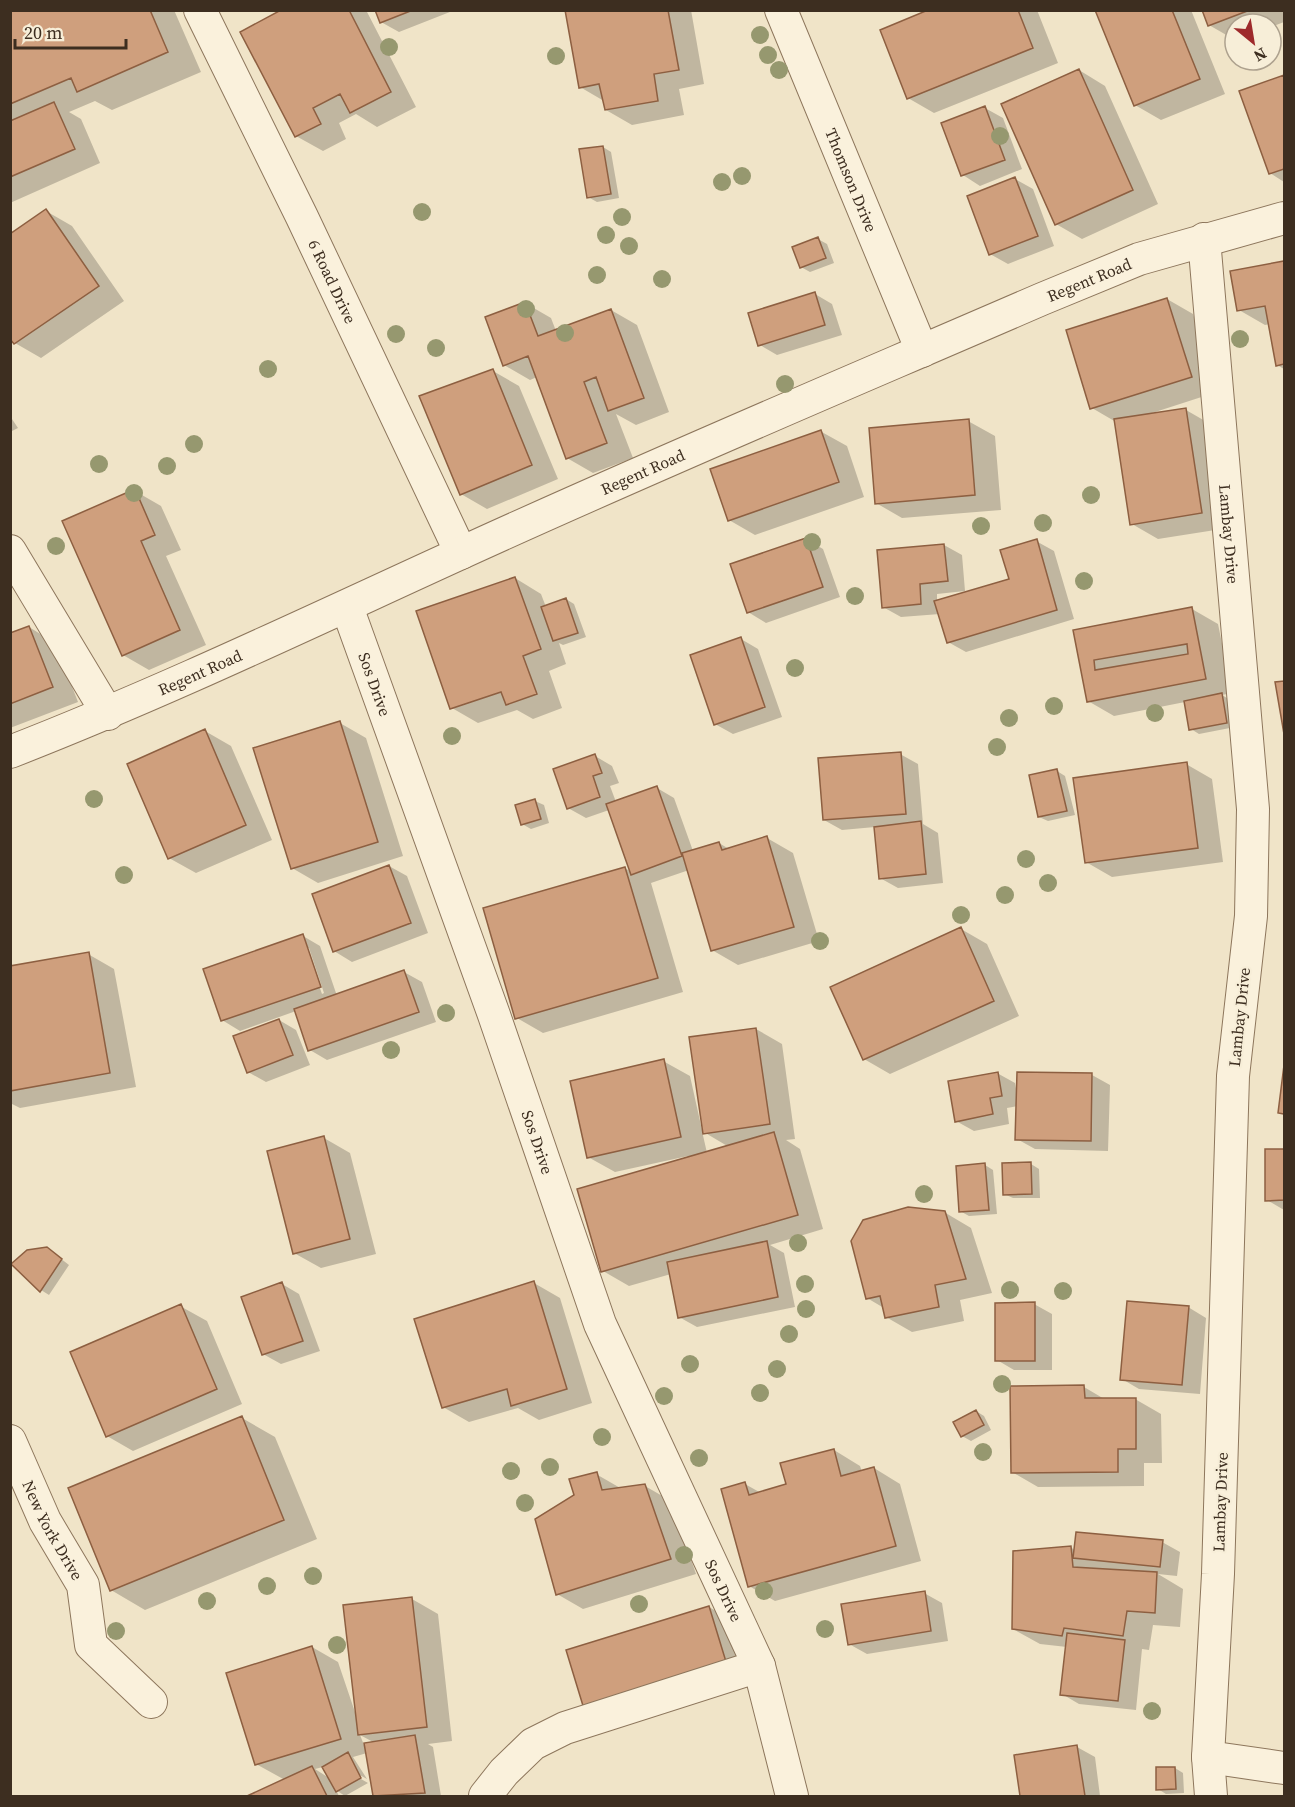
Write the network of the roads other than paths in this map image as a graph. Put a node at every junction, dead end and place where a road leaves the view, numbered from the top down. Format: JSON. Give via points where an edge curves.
{"nodes":[{"id":1,"x":200,"y":10,"type":"edge"},
{"id":2,"x":781,"y":10,"type":"edge"},
{"id":3,"x":1284,"y":218,"type":"edge"},
{"id":4,"x":1204,"y":239,"type":"junction"},
{"id":5,"x":922,"y":351,"type":"junction"},
{"id":6,"x":10,"y":551,"type":"edge"},
{"id":7,"x":461,"y":553,"type":"junction"},
{"id":8,"x":347,"y":607,"type":"junction"},
{"id":9,"x":108,"y":714,"type":"junction"},
{"id":10,"x":10,"y":752,"type":"edge"},
{"id":11,"x":10,"y":1441,"type":"edge"},
{"id":12,"x":759,"y":1666,"type":"junction"},
{"id":13,"x":151,"y":1702,"type":"dead end"},
{"id":14,"x":1208,"y":1757,"type":"junction"},
{"id":15,"x":1284,"y":1768,"type":"edge"},
{"id":16,"x":484,"y":1797,"type":"edge"},
{"id":17,"x":792,"y":1797,"type":"edge"},
{"id":18,"x":1211,"y":1797,"type":"edge"}],
"edges":[{"from":1,"to":7,"type":"street","name":"6 Road Drive"},
{"from":2,"to":5,"type":"street","name":"Thomson Drive"},
{"from":3,"to":4,"type":"street","name":"Regent Road"},
{"from":4,"to":5,"type":"street","name":"Regent Road","via":[[1139,259]]},
{"from":4,"to":14,"type":"street","name":"Lambay Drive","via":[[1253,809],[1251,916],[1233,1076],[1218,1574]]},
{"from":5,"to":7,"type":"street","name":"Regent Road"},
{"from":6,"to":9,"type":"street"},
{"from":7,"to":8,"type":"street","name":"Regent Road"},
{"from":8,"to":9,"type":"street","name":"Regent Road"},
{"from":8,"to":12,"type":"street","name":"Sos Drive","via":[[600,1324]]},
{"from":9,"to":10,"type":"street","name":"Regent Road"},
{"from":11,"to":13,"type":"street","name":"New York Drive","via":[[45,1521],[83,1585],[91,1645]]},
{"from":12,"to":16,"type":"street","via":[[565,1728],[533,1744]]},
{"from":12,"to":17,"type":"street","name":"Sos Drive"},
{"from":14,"to":15,"type":"street"},
{"from":14,"to":18,"type":"street","name":"Lambay Drive"}]}
